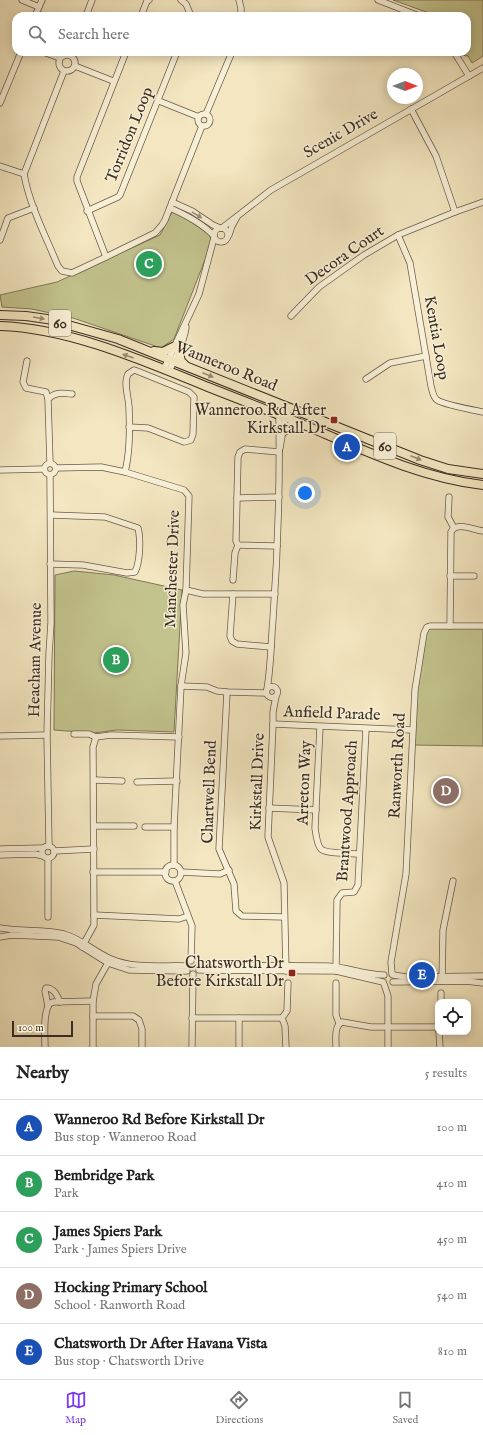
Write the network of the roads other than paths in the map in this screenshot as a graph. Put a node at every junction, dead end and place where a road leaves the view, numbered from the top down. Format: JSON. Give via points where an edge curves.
{"nodes":[{"id":1,"x":22,"y":0,"type":"edge"},
{"id":2,"x":42,"y":0,"type":"edge"},
{"id":3,"x":92,"y":0,"type":"edge"},
{"id":4,"x":150,"y":0,"type":"edge"},
{"id":5,"x":182,"y":0,"type":"edge"},
{"id":6,"x":239,"y":0,"type":"edge"},
{"id":7,"x":378,"y":0,"type":"edge"},
{"id":8,"x":39,"y":7,"type":"junction"},
{"id":9,"x":37,"y":12,"type":"edge"},
{"id":10,"x":88,"y":12,"type":"edge"},
{"id":11,"x":142,"y":12,"type":"edge"},
{"id":12,"x":189,"y":12,"type":"edge"},
{"id":13,"x":241,"y":12,"type":"edge"},
{"id":14,"x":409,"y":12,"type":"edge"},
{"id":15,"x":19,"y":56,"type":"edge"},
{"id":16,"x":54,"y":56,"type":"edge"},
{"id":17,"x":63,"y":56,"type":"edge"},
{"id":18,"x":73,"y":56,"type":"edge"},
{"id":19,"x":124,"y":56,"type":"edge"},
{"id":20,"x":176,"y":56,"type":"edge"},
{"id":21,"x":230,"y":56,"type":"edge"},
{"id":22,"x":456,"y":56,"type":"edge"},
{"id":23,"x":60,"y":58,"type":"junction"},
{"id":24,"x":75,"y":66,"type":"junction"},
{"id":25,"x":483,"y":68,"type":"edge"},
{"id":26,"x":64,"y":71,"type":"junction"},
{"id":27,"x":469,"y":76,"type":"junction"},
{"id":28,"x":113,"y":81,"type":"junction"},
{"id":29,"x":159,"y":101,"type":"junction"},
{"id":30,"x":0,"y":103,"type":"edge"},
{"id":31,"x":411,"y":109,"type":"junction"},
{"id":32,"x":206,"y":114,"type":"junction"},
{"id":33,"x":198,"y":118,"type":"junction"},
{"id":34,"x":202,"y":126,"type":"junction"},
{"id":35,"x":0,"y":166,"type":"edge"},
{"id":36,"x":24,"y":174,"type":"junction"},
{"id":37,"x":172,"y":202,"type":"junction"},
{"id":38,"x":483,"y":202,"type":"edge"},
{"id":39,"x":34,"y":208,"type":"junction"},
{"id":40,"x":170,"y":208,"type":"junction"},
{"id":41,"x":87,"y":210,"type":"junction"},
{"id":42,"x":455,"y":212,"type":"junction"},
{"id":43,"x":237,"y":217,"type":"junction"},
{"id":44,"x":221,"y":228,"type":"junction"},
{"id":45,"x":229,"y":235,"type":"junction"},
{"id":46,"x":398,"y":235,"type":"junction"},
{"id":47,"x":214,"y":237,"type":"junction"},
{"id":48,"x":0,"y":240,"type":"edge"},
{"id":49,"x":223,"y":243,"type":"junction"},
{"id":50,"x":211,"y":255,"type":"junction"},
{"id":51,"x":106,"y":257,"type":"junction"},
{"id":52,"x":0,"y":314,"type":"edge"},
{"id":53,"x":291,"y":316,"type":"dead end"},
{"id":54,"x":0,"y":326,"type":"edge"},
{"id":55,"x":177,"y":348,"type":"junction"},
{"id":56,"x":146,"y":350,"type":"junction"},
{"id":57,"x":426,"y":356,"type":"junction"},
{"id":58,"x":172,"y":360,"type":"junction"},
{"id":59,"x":27,"y":361,"type":"dead end"},
{"id":60,"x":187,"y":367,"type":"junction"},
{"id":61,"x":167,"y":370,"type":"junction"},
{"id":62,"x":366,"y":379,"type":"dead end"},
{"id":63,"x":72,"y":394,"type":"dead end"},
{"id":64,"x":48,"y":399,"type":"junction"},
{"id":65,"x":286,"y":406,"type":"junction"},
{"id":66,"x":483,"y":412,"type":"edge"},
{"id":67,"x":282,"y":417,"type":"junction"},
{"id":68,"x":129,"y":427,"type":"junction"},
{"id":69,"x":308,"y":427,"type":"junction"},
{"id":70,"x":284,"y":431,"type":"junction"},
{"id":71,"x":279,"y":452,"type":"junction"},
{"id":72,"x":50,"y":463,"type":"junction"},
{"id":73,"x":56,"y":468,"type":"junction"},
{"id":74,"x":44,"y":469,"type":"junction"},
{"id":75,"x":0,"y":470,"type":"edge"},
{"id":76,"x":125,"y":472,"type":"junction"},
{"id":77,"x":483,"y":474,"type":"edge"},
{"id":78,"x":50,"y":475,"type":"junction"},
{"id":79,"x":483,"y":485,"type":"edge"},
{"id":80,"x":279,"y":497,"type":"junction"},
{"id":81,"x":449,"y":497,"type":"dead end"},
{"id":82,"x":237,"y":498,"type":"junction"},
{"id":83,"x":51,"y":515,"type":"junction"},
{"id":84,"x":454,"y":528,"type":"junction"},
{"id":85,"x":483,"y":531,"type":"edge"},
{"id":86,"x":238,"y":545,"type":"junction"},
{"id":87,"x":277,"y":546,"type":"junction"},
{"id":88,"x":50,"y":564,"type":"junction"},
{"id":89,"x":450,"y":576,"type":"junction"},
{"id":90,"x":474,"y":576,"type":"dead end"},
{"id":91,"x":233,"y":580,"type":"dead end"},
{"id":92,"x":186,"y":590,"type":"junction"},
{"id":93,"x":233,"y":594,"type":"junction"},
{"id":94,"x":275,"y":594,"type":"junction"},
{"id":95,"x":450,"y":626,"type":"junction"},
{"id":96,"x":483,"y":626,"type":"edge"},
{"id":97,"x":271,"y":647,"type":"junction"},
{"id":98,"x":270,"y":670,"type":"junction"},
{"id":99,"x":181,"y":686,"type":"junction"},
{"id":100,"x":275,"y":687,"type":"junction"},
{"id":101,"x":227,"y":692,"type":"junction"},
{"id":102,"x":267,"y":693,"type":"junction"},
{"id":103,"x":276,"y":696,"type":"junction"},
{"id":104,"x":273,"y":712,"type":"junction"},
{"id":105,"x":274,"y":724,"type":"junction"},
{"id":106,"x":320,"y":727,"type":"junction"},
{"id":107,"x":366,"y":729,"type":"junction"},
{"id":108,"x":412,"y":730,"type":"junction"},
{"id":109,"x":74,"y":734,"type":"dead end"},
{"id":110,"x":48,"y":735,"type":"junction"},
{"id":111,"x":0,"y":736,"type":"edge"},
{"id":112,"x":96,"y":737,"type":"junction"},
{"id":113,"x":179,"y":737,"type":"junction"},
{"id":114,"x":94,"y":780,"type":"junction"},
{"id":115,"x":122,"y":781,"type":"dead end"},
{"id":116,"x":137,"y":782,"type":"dead end"},
{"id":117,"x":177,"y":782,"type":"junction"},
{"id":118,"x":269,"y":808,"type":"junction"},
{"id":119,"x":316,"y":810,"type":"junction"},
{"id":120,"x":94,"y":826,"type":"junction"},
{"id":121,"x":134,"y":826,"type":"dead end"},
{"id":122,"x":145,"y":827,"type":"dead end"},
{"id":123,"x":174,"y":827,"type":"junction"},
{"id":124,"x":49,"y":846,"type":"junction"},
{"id":125,"x":43,"y":848,"type":"junction"},
{"id":126,"x":0,"y":849,"type":"edge"},
{"id":127,"x":94,"y":849,"type":"junction"},
{"id":128,"x":54,"y":851,"type":"junction"},
{"id":129,"x":359,"y":854,"type":"junction"},
{"id":130,"x":0,"y":855,"type":"edge"},
{"id":131,"x":45,"y":857,"type":"junction"},
{"id":132,"x":174,"y":865,"type":"junction"},
{"id":133,"x":229,"y":870,"type":"junction"},
{"id":134,"x":93,"y":872,"type":"junction"},
{"id":135,"x":166,"y":872,"type":"junction"},
{"id":136,"x":181,"y":872,"type":"junction"},
{"id":137,"x":175,"y":880,"type":"junction"},
{"id":138,"x":453,"y":881,"type":"dead end"},
{"id":139,"x":94,"y":915,"type":"junction"},
{"id":140,"x":188,"y":916,"type":"junction"},
{"id":141,"x":284,"y":916,"type":"junction"},
{"id":142,"x":48,"y":917,"type":"dead end"},
{"id":143,"x":0,"y":929,"type":"edge"},
{"id":144,"x":34,"y":933,"type":"junction"},
{"id":145,"x":0,"y":936,"type":"edge"},
{"id":146,"x":83,"y":945,"type":"junction"},
{"id":147,"x":109,"y":961,"type":"junction"},
{"id":148,"x":192,"y":961,"type":"junction"},
{"id":149,"x":391,"y":962,"type":"junction"},
{"id":150,"x":199,"y":968,"type":"junction"},
{"id":151,"x":286,"y":968,"type":"junction"},
{"id":152,"x":336,"y":969,"type":"junction"},
{"id":153,"x":189,"y":970,"type":"junction"},
{"id":154,"x":385,"y":974,"type":"junction"},
{"id":155,"x":393,"y":975,"type":"junction"},
{"id":156,"x":483,"y":976,"type":"edge"},
{"id":157,"x":442,"y":979,"type":"junction"},
{"id":158,"x":288,"y":983,"type":"dead end"},
{"id":159,"x":336,"y":983,"type":"dead end"},
{"id":160,"x":384,"y":983,"type":"junction"},
{"id":161,"x":393,"y":983,"type":"junction"},
{"id":162,"x":483,"y":983,"type":"edge"},
{"id":163,"x":441,"y":993,"type":"dead end"},
{"id":164,"x":388,"y":996,"type":"junction"},
{"id":165,"x":440,"y":999,"type":"edge"},
{"id":166,"x":93,"y":1001,"type":"junction"},
{"id":167,"x":60,"y":1002,"type":"junction"},
{"id":168,"x":48,"y":1006,"type":"junction"},
{"id":169,"x":93,"y":1016,"type":"junction"},
{"id":170,"x":192,"y":1018,"type":"junction"},
{"id":171,"x":239,"y":1018,"type":"junction"},
{"id":172,"x":282,"y":1018,"type":"junction"},
{"id":173,"x":340,"y":1022,"type":"junction"},
{"id":174,"x":388,"y":1028,"type":"junction"},
{"id":175,"x":435,"y":1028,"type":"edge"},
{"id":176,"x":439,"y":1035,"type":"edge"},
{"id":177,"x":45,"y":1047,"type":"edge"},
{"id":178,"x":93,"y":1047,"type":"edge"},
{"id":179,"x":142,"y":1047,"type":"edge"},
{"id":180,"x":192,"y":1047,"type":"edge"},
{"id":181,"x":239,"y":1047,"type":"edge"},
{"id":182,"x":286,"y":1047,"type":"edge"},
{"id":183,"x":336,"y":1047,"type":"edge"},
{"id":184,"x":388,"y":1047,"type":"edge"},
{"id":185,"x":440,"y":1047,"type":"edge"}],
"edges":[{"from":1,"to":8,"type":"street"},
{"from":2,"to":8,"type":"street"},
{"from":3,"to":10,"type":"street"},
{"from":4,"to":11,"type":"street"},
{"from":5,"to":12,"type":"street"},
{"from":6,"to":13,"type":"street"},
{"from":7,"to":14,"type":"street"},
{"from":8,"to":9,"type":"street"},
{"from":15,"to":30,"type":"street"},
{"from":16,"to":23,"type":"street"},
{"from":17,"to":23,"type":"street"},
{"from":18,"to":24,"type":"street"},
{"from":19,"to":28,"type":"street"},
{"from":20,"to":29,"type":"street","name":"Torridon Loop"},
{"from":21,"to":32,"type":"street"},
{"from":22,"to":27,"type":"street"},
{"from":23,"to":26,"type":"street","via":[[60,67]]},
{"from":24,"to":26,"type":"street"},
{"from":24,"to":28,"type":"street"},
{"from":25,"to":27,"type":"street","name":"Scenic Drive"},
{"from":26,"to":36,"type":"street"},
{"from":27,"to":31,"type":"street","name":"Scenic Drive"},
{"from":28,"to":41,"type":"street","via":[[77,177]]},
{"from":29,"to":33,"type":"street"},
{"from":29,"to":41,"type":"street","name":"Torridon Loop","via":[[120,195]]},
{"from":31,"to":42,"type":"street","via":[[436,156]]},
{"from":31,"to":43,"type":"street","name":"Scenic Drive","via":[[271,190]]},
{"from":32,"to":33,"type":"street"},
{"from":32,"to":34,"type":"street","via":[[210,122]]},
{"from":33,"to":34,"type":"street"},
{"from":34,"to":37,"type":"street"},
{"from":35,"to":36,"type":"street"},
{"from":36,"to":39,"type":"street"},
{"from":37,"to":40,"type":"street"},
{"from":37,"to":44,"type":"street","one_way":true},
{"from":38,"to":42,"type":"street","name":"Decora Court"},
{"from":39,"to":48,"type":"street","via":[[8,218]]},
{"from":39,"to":51,"type":"street","via":[[62,271],[72,272]]},
{"from":40,"to":47,"type":"street","via":[[209,230]]},
{"from":40,"to":51,"type":"street","via":[[162,226],[155,233]]},
{"from":41,"to":51,"type":"street"},
{"from":42,"to":46,"type":"street","name":"Decora Court"},
{"from":43,"to":44,"type":"street","name":"Scenic Drive"},
{"from":43,"to":45,"type":"street","name":"Scenic Drive"},
{"from":44,"to":45,"type":"street","via":[[227,230]]},
{"from":44,"to":47,"type":"street","via":[[215,231]]},
{"from":45,"to":49,"type":"street"},
{"from":46,"to":53,"type":"street","name":"Decora Court","via":[[319,286]]},
{"from":46,"to":57,"type":"street","name":"Kentia Loop","via":[[410,263]]},
{"from":47,"to":49,"type":"street"},
{"from":47,"to":50,"type":"street"},
{"from":49,"to":50,"type":"street"},
{"from":50,"to":55,"type":"street","via":[[199,294]]},
{"from":52,"to":56,"type":"highway","name":"Wanneroo Road","number":"60","one_way":true,"via":[[48,319]]},
{"from":61,"to":54,"type":"highway","name":"Wanneroo Road","number":"60","one_way":true,"via":[[55,333]]},
{"from":55,"to":56,"type":"highway","via":[[163,352]]},
{"from":55,"to":58,"type":"street"},
{"from":55,"to":60,"type":"highway","via":[[181,361]]},
{"from":56,"to":58,"type":"highway","name":"Wanneroo Road","number":"60"},
{"from":57,"to":62,"type":"street","via":[[390,363]]},
{"from":57,"to":66,"type":"street","name":"Kentia Loop","via":[[436,399]]},
{"from":58,"to":60,"type":"highway","name":"Wanneroo Road","number":"60"},
{"from":58,"to":61,"type":"street"},
{"from":59,"to":64,"type":"street","via":[[23,382],[26,388],[46,392]]},
{"from":60,"to":65,"type":"highway","name":"Wanneroo Road","number":"60","one_way":true},
{"from":61,"to":67,"type":"highway","name":"Wanneroo Road","number":"60"},
{"from":63,"to":64,"type":"street","via":[[58,393]]},
{"from":64,"to":72,"type":"street"},
{"from":65,"to":67,"type":"street","name":"Kirkstall Drive"},
{"from":65,"to":77,"type":"highway","name":"Wanneroo Road","number":"60","one_way":true,"via":[[420,460],[448,469]]},
{"from":67,"to":69,"type":"highway","name":"Wanneroo Road","number":"60"},
{"from":67,"to":70,"type":"street","name":"Kirkstall Drive"},
{"from":67,"to":71,"type":"street","name":"Kirkstall Drive","via":[[278,439]]},
{"from":68,"to":68,"type":"street","via":[[126,376],[134,370],[189,392],[194,397],[191,440],[184,442],[148,428]]},
{"from":68,"to":76,"type":"street"},
{"from":69,"to":70,"type":"highway","via":[[287,427]]},
{"from":69,"to":79,"type":"highway","name":"Wanneroo Road","number":"60","via":[[404,466],[456,481]]},
{"from":70,"to":71,"type":"street","name":"Kirkstall Drive"},
{"from":71,"to":80,"type":"street","name":"Kirkstall Drive"},
{"from":71,"to":82,"type":"street","via":[[245,449],[240,452]]},
{"from":72,"to":73,"type":"street"},
{"from":72,"to":74,"type":"street","via":[[46,464]]},
{"from":73,"to":76,"type":"street","name":"Manchester Drive","via":[[101,467]]},
{"from":73,"to":78,"type":"street"},
{"from":74,"to":75,"type":"street"},
{"from":74,"to":78,"type":"street"},
{"from":76,"to":92,"type":"street","name":"Manchester Drive","via":[[184,490],[189,496]]},
{"from":78,"to":83,"type":"street","name":"Heacham Avenue"},
{"from":80,"to":82,"type":"street"},
{"from":80,"to":87,"type":"street","name":"Kirkstall Drive"},
{"from":81,"to":84,"type":"street","via":[[448,517]]},
{"from":82,"to":86,"type":"street"},
{"from":83,"to":88,"type":"street","name":"Heacham Avenue"},
{"from":83,"to":88,"type":"street","via":[[105,517],[138,528],[139,534],[138,566],[135,572],[127,573],[83,565]]},
{"from":84,"to":85,"type":"street","via":[[458,526]]},
{"from":84,"to":89,"type":"street","via":[[451,532]]},
{"from":86,"to":87,"type":"street"},
{"from":86,"to":91,"type":"street"},
{"from":87,"to":94,"type":"street","name":"Kirkstall Drive"},
{"from":88,"to":110,"type":"street","name":"Heacham Avenue"},
{"from":89,"to":90,"type":"street"},
{"from":89,"to":95,"type":"street"},
{"from":92,"to":93,"type":"street","via":[[203,594]]},
{"from":92,"to":99,"type":"street","name":"Manchester Drive","via":[[183,605],[186,653]]},
{"from":93,"to":94,"type":"street"},
{"from":93,"to":97,"type":"street","via":[[230,636],[232,641],[235,644]]},
{"from":94,"to":97,"type":"street","name":"Kirkstall Drive"},
{"from":95,"to":96,"type":"street","name":"Ranworth Road"},
{"from":95,"to":108,"type":"street","name":"Ranworth Road","via":[[430,626],[424,632]]},
{"from":97,"to":98,"type":"street","name":"Kirkstall Drive"},
{"from":98,"to":100,"type":"street","name":"Kirkstall Drive"},
{"from":98,"to":102,"type":"street","name":"Kirkstall Drive"},
{"from":99,"to":101,"type":"street","via":[[207,687]]},
{"from":99,"to":113,"type":"street","name":"Manchester Drive"},
{"from":100,"to":102,"type":"street","via":[[271,686]]},
{"from":100,"to":103,"type":"street"},
{"from":101,"to":102,"type":"street"},
{"from":101,"to":133,"type":"street","name":"Chartwell Bend","via":[[220,849]]},
{"from":102,"to":103,"type":"street","via":[[272,698]]},
{"from":102,"to":104,"type":"street","name":"Kirkstall Drive"},
{"from":103,"to":104,"type":"street","name":"Kirkstall Drive"},
{"from":104,"to":105,"type":"street","name":"Kirkstall Drive"},
{"from":105,"to":106,"type":"street","name":"Anfield Parade"},
{"from":105,"to":118,"type":"street","name":"Kirkstall Drive"},
{"from":106,"to":107,"type":"street","name":"Anfield Parade"},
{"from":106,"to":119,"type":"street","name":"Arreton Way"},
{"from":107,"to":108,"type":"street","name":"Anfield Parade"},
{"from":107,"to":129,"type":"street","name":"Brantwood Approach"},
{"from":108,"to":149,"type":"street","name":"Ranworth Road","via":[[406,874]]},
{"from":109,"to":112,"type":"street","via":[[89,734]]},
{"from":110,"to":111,"type":"street"},
{"from":110,"to":124,"type":"street","name":"Heacham Avenue"},
{"from":112,"to":113,"type":"street"},
{"from":112,"to":114,"type":"street"},
{"from":113,"to":117,"type":"street","name":"Manchester Drive"},
{"from":114,"to":115,"type":"street"},
{"from":114,"to":120,"type":"street"},
{"from":116,"to":117,"type":"street"},
{"from":117,"to":123,"type":"street","name":"Manchester Drive"},
{"from":118,"to":119,"type":"street"},
{"from":118,"to":141,"type":"street","name":"Kirkstall Drive","via":[[268,837],[284,883]]},
{"from":119,"to":129,"type":"street","name":"Arreton Way","via":[[316,835],[322,850]]},
{"from":120,"to":121,"type":"street"},
{"from":120,"to":127,"type":"street"},
{"from":122,"to":123,"type":"street"},
{"from":123,"to":132,"type":"street","name":"Manchester Drive"},
{"from":124,"to":125,"type":"street"},
{"from":124,"to":128,"type":"street"},
{"from":125,"to":126,"type":"street"},
{"from":125,"to":131,"type":"street","via":[[41,852]]},
{"from":127,"to":128,"type":"street"},
{"from":127,"to":134,"type":"street"},
{"from":128,"to":131,"type":"street","via":[[52,857]]},
{"from":129,"to":152,"type":"street","name":"Brantwood Approach","via":[[356,890],[342,893],[337,900]]},
{"from":130,"to":131,"type":"street","via":[[35,854]]},
{"from":131,"to":142,"type":"street"},
{"from":132,"to":135,"type":"street","via":[[169,866]]},
{"from":132,"to":136,"type":"street","via":[[179,867]]},
{"from":133,"to":136,"type":"street","via":[[220,874]]},
{"from":133,"to":141,"type":"street","name":"Chartwell Bend","via":[[236,891],[236,911],[242,916]]},
{"from":134,"to":135,"type":"street"},
{"from":134,"to":139,"type":"street"},
{"from":135,"to":137,"type":"street","via":[[169,879]]},
{"from":136,"to":137,"type":"street","via":[[180,878]]},
{"from":137,"to":140,"type":"street"},
{"from":138,"to":157,"type":"street","via":[[443,930]]},
{"from":139,"to":140,"type":"street","via":[[179,919]]},
{"from":139,"to":146,"type":"street","via":[[94,928]]},
{"from":140,"to":148,"type":"street","via":[[192,926]]},
{"from":141,"to":151,"type":"street","name":"Kirkstall Drive"},
{"from":143,"to":144,"type":"street"},
{"from":143,"to":145,"type":"street"},
{"from":144,"to":145,"type":"street"},
{"from":144,"to":146,"type":"street"},
{"from":146,"to":147,"type":"street"},
{"from":147,"to":153,"type":"street","via":[[129,970]]},
{"from":147,"to":166,"type":"street","via":[[96,984]]},
{"from":148,"to":150,"type":"street","via":[[196,962]]},
{"from":148,"to":153,"type":"street"},
{"from":149,"to":154,"type":"street","name":"Ranworth Road"},
{"from":149,"to":155,"type":"street","name":"Ranworth Road"},
{"from":150,"to":151,"type":"street"},
{"from":150,"to":153,"type":"street","via":[[196,974]]},
{"from":151,"to":152,"type":"street"},
{"from":152,"to":154,"type":"street"},
{"from":152,"to":160,"type":"street"},
{"from":153,"to":170,"type":"street"},
{"from":154,"to":155,"type":"street","via":[[389,972]]},
{"from":154,"to":160,"type":"street","via":[[382,978]]},
{"from":155,"to":157,"type":"street"},
{"from":155,"to":161,"type":"street"},
{"from":156,"to":157,"type":"street"},
{"from":157,"to":161,"type":"street"},
{"from":157,"to":162,"type":"street"},
{"from":158,"to":172,"type":"street","via":[[288,1011]]},
{"from":159,"to":173,"type":"street","via":[[336,1015]]},
{"from":160,"to":161,"type":"street"},
{"from":160,"to":164,"type":"street"},
{"from":161,"to":164,"type":"street"},
{"from":163,"to":165,"type":"street"},
{"from":164,"to":174,"type":"street"},
{"from":166,"to":167,"type":"street"},
{"from":166,"to":169,"type":"street"},
{"from":167,"to":168,"type":"street"},
{"from":167,"to":168,"type":"street","via":[[56,992],[46,988]]},
{"from":168,"to":177,"type":"street"},
{"from":169,"to":178,"type":"street"},
{"from":169,"to":179,"type":"street","via":[[133,1016],[139,1020],[142,1029]]},
{"from":170,"to":171,"type":"street"},
{"from":170,"to":180,"type":"street"},
{"from":171,"to":172,"type":"street"},
{"from":171,"to":181,"type":"street"},
{"from":172,"to":182,"type":"street"},
{"from":173,"to":174,"type":"street"},
{"from":173,"to":183,"type":"street","via":[[336,1032]]},
{"from":174,"to":175,"type":"street"},
{"from":174,"to":184,"type":"street"},
{"from":176,"to":185,"type":"street"}]}
